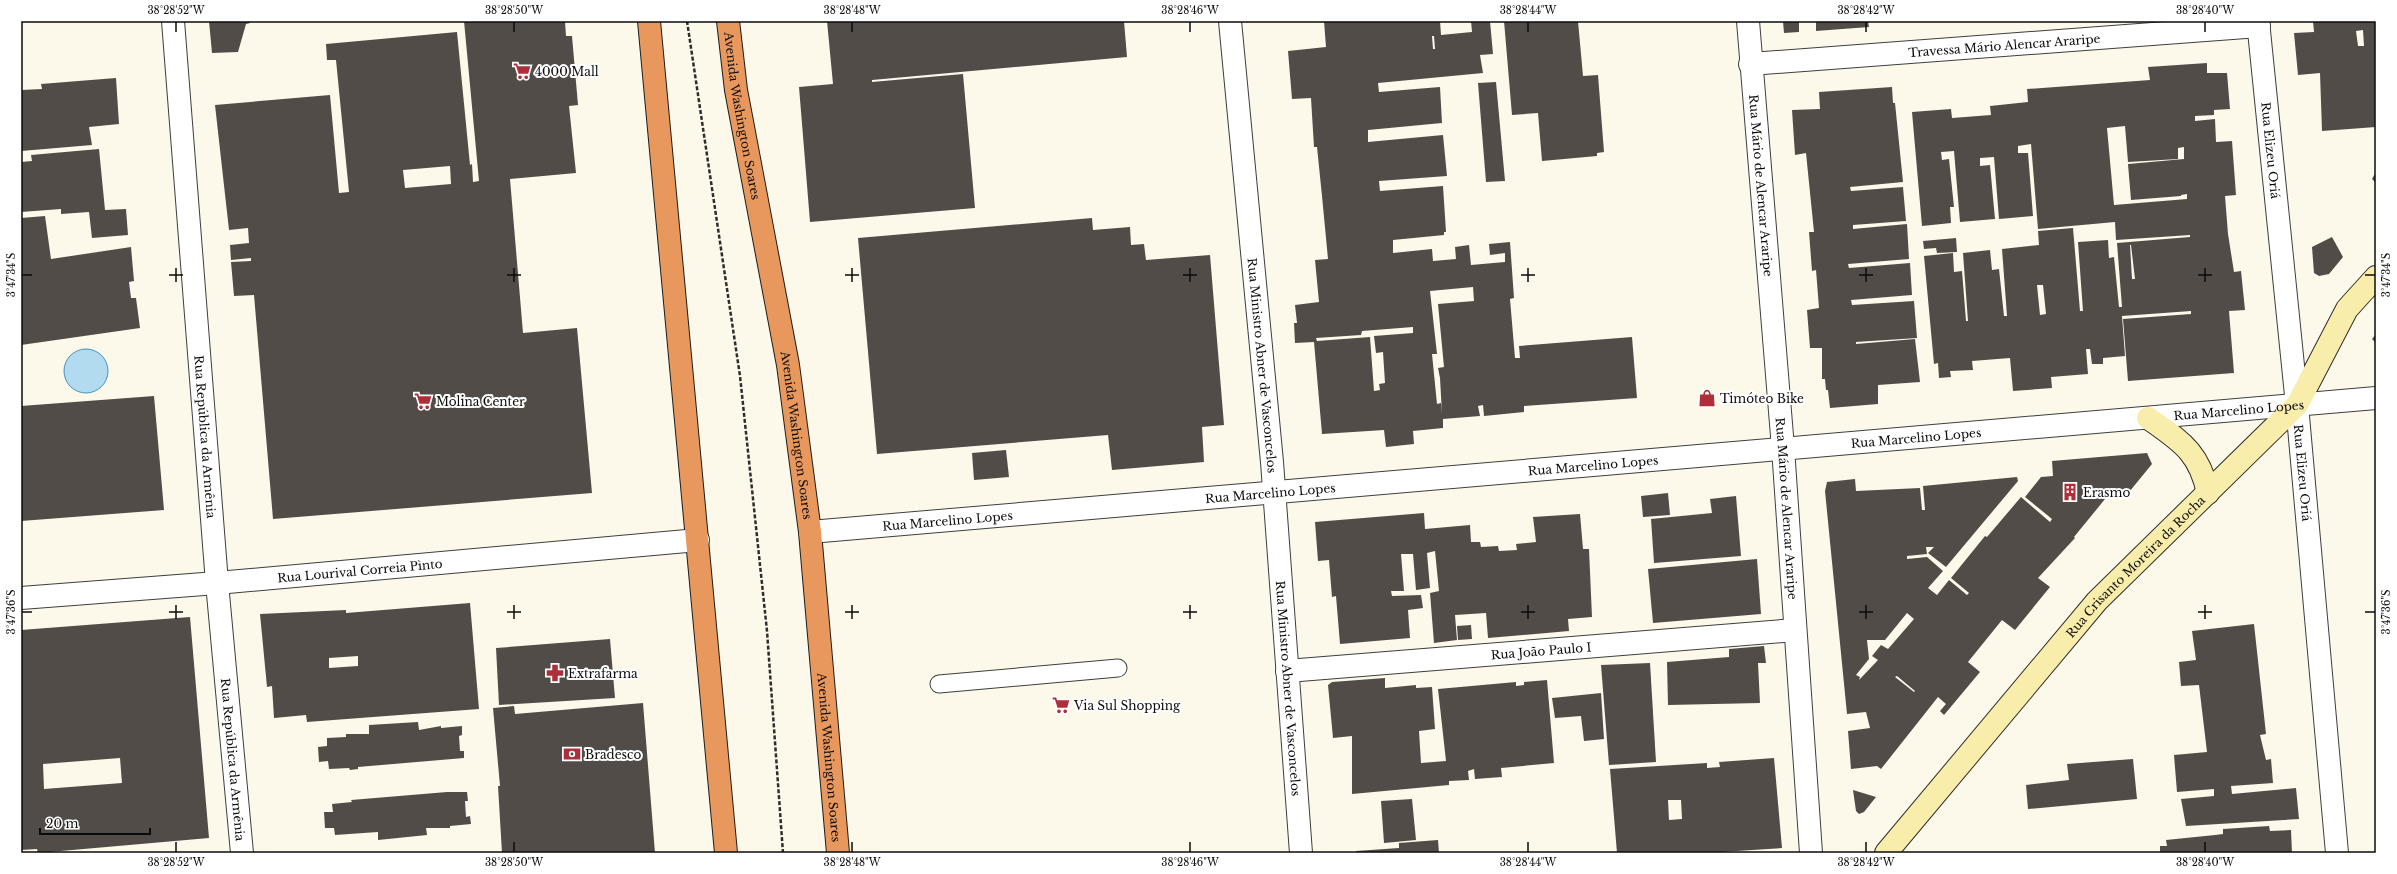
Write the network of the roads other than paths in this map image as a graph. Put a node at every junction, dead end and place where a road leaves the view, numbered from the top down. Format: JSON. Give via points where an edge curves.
{"nodes":[{"id":1,"x":173,"y":21,"type":"edge"},
{"id":2,"x":649,"y":21,"type":"edge"},
{"id":3,"x":728,"y":21,"type":"edge"},
{"id":4,"x":1230,"y":21,"type":"edge"},
{"id":5,"x":1748,"y":21,"type":"edge"},
{"id":6,"x":2258,"y":23,"type":"edge"},
{"id":7,"x":1750,"y":64,"type":"junction"},
{"id":8,"x":2376,"y":277,"type":"edge"},
{"id":9,"x":2376,"y":398,"type":"edge"},
{"id":10,"x":2297,"y":405,"type":"junction"},
{"id":11,"x":2148,"y":418,"type":"junction"},
{"id":12,"x":1783,"y":448,"type":"junction"},
{"id":13,"x":1274,"y":493,"type":"junction"},
{"id":14,"x":2208,"y":493,"type":"junction"},
{"id":15,"x":810,"y":532,"type":"junction"},
{"id":16,"x":698,"y":540,"type":"junction"},
{"id":17,"x":217,"y":583,"type":"junction"},
{"id":18,"x":21,"y":598,"type":"edge"},
{"id":19,"x":1795,"y":630,"type":"junction"},
{"id":20,"x":1118,"y":668,"type":"dead end"},
{"id":21,"x":1287,"y":671,"type":"junction"},
{"id":22,"x":939,"y":684,"type":"dead end"},
{"id":23,"x":242,"y":853,"type":"edge"},
{"id":24,"x":726,"y":853,"type":"edge"},
{"id":25,"x":838,"y":853,"type":"edge"},
{"id":26,"x":1301,"y":853,"type":"edge"},
{"id":27,"x":1811,"y":853,"type":"edge"},
{"id":28,"x":1886,"y":853,"type":"edge"},
{"id":29,"x":2337,"y":853,"type":"edge"}],
"edges":[{"from":1,"to":17,"type":"street","name":"Rua República da Armênia"},
{"from":2,"to":16,"type":"highway"},
{"from":3,"to":15,"type":"highway","name":"Avenida Washington Soares","via":[[736,90],[788,365]]},
{"from":4,"to":13,"type":"street","name":"Rua Ministro Abner de Vasconcelos"},
{"from":5,"to":7,"type":"street","name":"Rua Mário de Alencar Araripe"},
{"from":6,"to":7,"type":"street","name":"Travessa Mário Alencar Araripe"},
{"from":6,"to":10,"type":"street","name":"Rua Elizeu Oriá"},
{"from":7,"to":12,"type":"street","name":"Rua Mário de Alencar Araripe"},
{"from":8,"to":10,"type":"street","name":"Rua Crisanto Moreira da Rocha","via":[[2347,309]]},
{"from":9,"to":10,"type":"street","name":"Rua Marcelino Lopes"},
{"from":10,"to":11,"type":"street","name":"Rua Marcelino Lopes"},
{"from":10,"to":14,"type":"street","name":"Rua Crisanto Moreira da Rocha"},
{"from":10,"to":29,"type":"street","name":"Rua Elizeu Oriá"},
{"from":11,"to":12,"type":"street","name":"Rua Marcelino Lopes"},
{"from":11,"to":14,"type":"street","via":[[2179,441],[2193,456],[2204,472]]},
{"from":12,"to":13,"type":"street","name":"Rua Marcelino Lopes"},
{"from":12,"to":19,"type":"street","name":"Rua Mário de Alencar Araripe"},
{"from":13,"to":15,"type":"street","name":"Rua Marcelino Lopes"},
{"from":13,"to":21,"type":"street","name":"Rua Ministro Abner de Vasconcelos"},
{"from":14,"to":28,"type":"street","name":"Rua Crisanto Moreira da Rocha","via":[[2097,601]]},
{"from":15,"to":25,"type":"highway","name":"Avenida Washington Soares"},
{"from":16,"to":17,"type":"street","name":"Rua Lourival Correia Pìnto"},
{"from":16,"to":24,"type":"highway"},
{"from":17,"to":18,"type":"street","name":"Rua Lourival Correia Pìnto"},
{"from":17,"to":23,"type":"street","name":"Rua República da Armênia"},
{"from":19,"to":21,"type":"street","name":"Rua João Paulo I"},
{"from":19,"to":27,"type":"street","name":"Rua Mário de Alencar Araripe"},
{"from":20,"to":22,"type":"lane"},
{"from":21,"to":26,"type":"street","name":"Rua Ministro Abner de Vasconcelos"}]}
